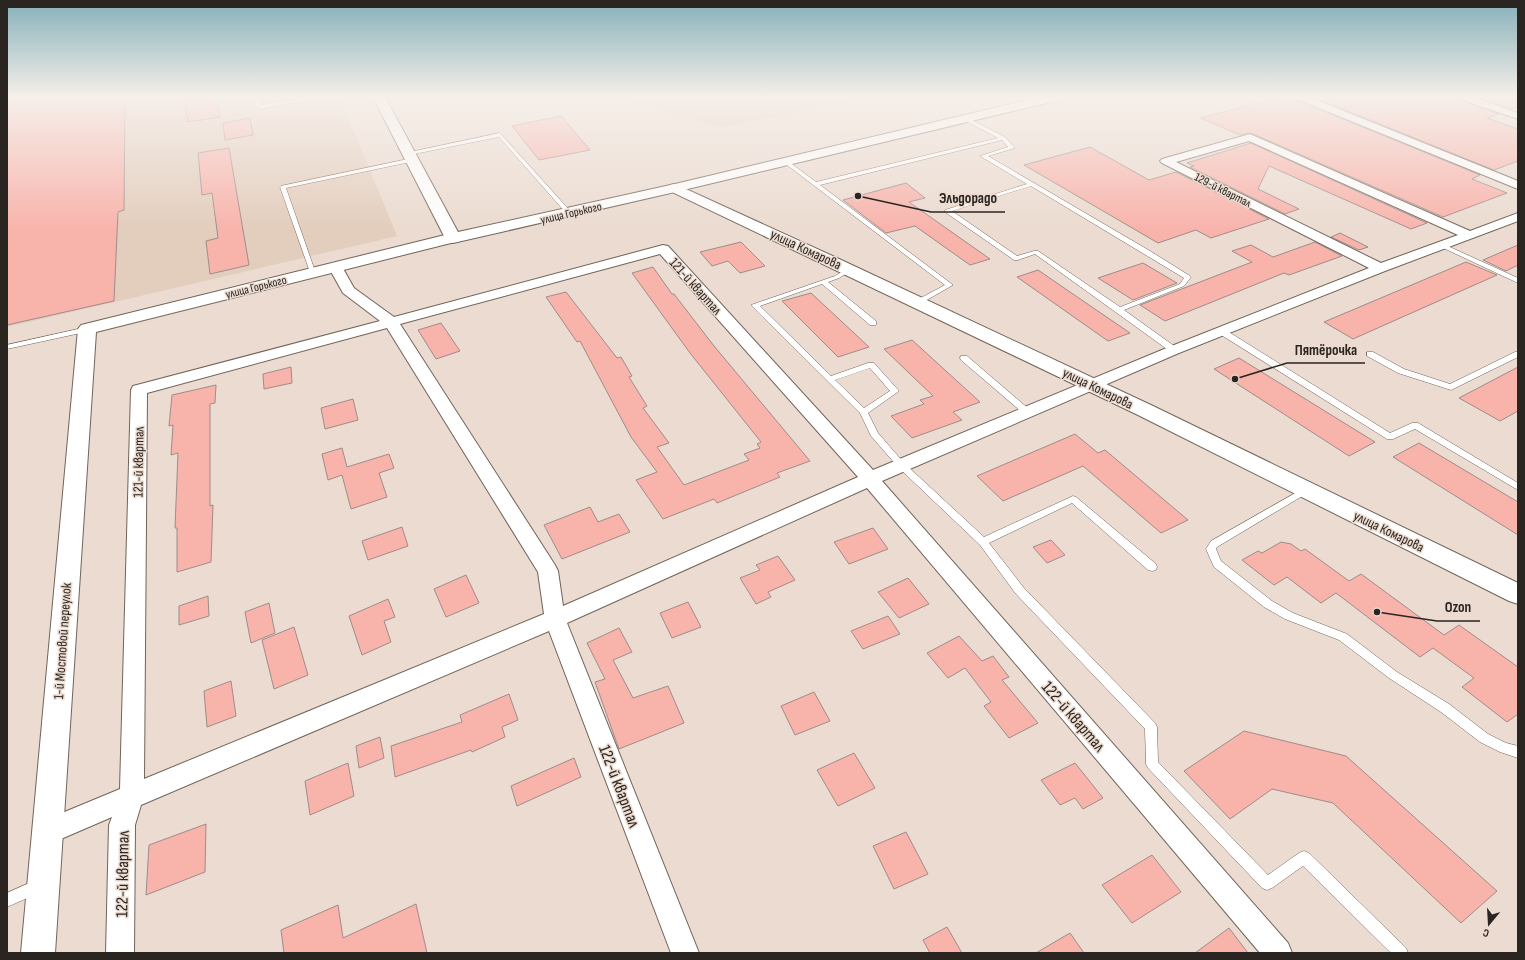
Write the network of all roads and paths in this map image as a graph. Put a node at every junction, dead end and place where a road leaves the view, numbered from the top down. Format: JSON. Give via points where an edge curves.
{"nodes":[{"id":1,"x":403,"y":142,"type":"edge"},
{"id":2,"x":471,"y":142,"type":"edge"},
{"id":3,"x":506,"y":142,"type":"edge"},
{"id":4,"x":868,"y":142,"type":"edge"},
{"id":5,"x":987,"y":142,"type":"edge"},
{"id":6,"x":1006,"y":142,"type":"edge"},
{"id":7,"x":1233,"y":142,"type":"edge"},
{"id":8,"x":1261,"y":142,"type":"edge"},
{"id":9,"x":1411,"y":142,"type":"edge"},
{"id":10,"x":411,"y":156,"type":"junction"},
{"id":11,"x":786,"y":162,"type":"junction"},
{"id":12,"x":815,"y":184,"type":"junction"},
{"id":13,"x":1032,"y":184,"type":"junction"},
{"id":14,"x":1518,"y":185,"type":"edge"},
{"id":15,"x":675,"y":188,"type":"junction"},
{"id":16,"x":568,"y":213,"type":"junction"},
{"id":17,"x":1518,"y":217,"type":"edge"},
{"id":18,"x":1469,"y":235,"type":"junction"},
{"id":19,"x":454,"y":238,"type":"junction"},
{"id":20,"x":1441,"y":246,"type":"junction"},
{"id":21,"x":336,"y":268,"type":"junction"},
{"id":22,"x":1380,"y":268,"type":"junction"},
{"id":23,"x":850,"y":269,"type":"junction"},
{"id":24,"x":313,"y":274,"type":"junction"},
{"id":25,"x":1518,"y":281,"type":"edge"},
{"id":26,"x":823,"y":282,"type":"junction"},
{"id":27,"x":918,"y":303,"type":"junction"},
{"id":28,"x":1119,"y":310,"type":"junction"},
{"id":29,"x":391,"y":322,"type":"junction"},
{"id":30,"x":873,"y":323,"type":"dead end"},
{"id":31,"x":87,"y":329,"type":"junction"},
{"id":32,"x":1221,"y":331,"type":"junction"},
{"id":33,"x":7,"y":348,"type":"edge"},
{"id":34,"x":1174,"y":350,"type":"junction"},
{"id":35,"x":1370,"y":354,"type":"dead end"},
{"id":36,"x":1518,"y":354,"type":"edge"},
{"id":37,"x":964,"y":358,"type":"dead end"},
{"id":38,"x":829,"y":379,"type":"junction"},
{"id":39,"x":1092,"y":384,"type":"junction"},
{"id":40,"x":863,"y":412,"type":"junction"},
{"id":41,"x":1027,"y":412,"type":"junction"},
{"id":42,"x":901,"y":465,"type":"junction"},
{"id":43,"x":870,"y":479,"type":"junction"},
{"id":44,"x":1518,"y":487,"type":"edge"},
{"id":45,"x":1306,"y":490,"type":"junction"},
{"id":46,"x":983,"y":542,"type":"junction"},
{"id":47,"x":1152,"y":567,"type":"dead end"},
{"id":48,"x":1518,"y":594,"type":"edge"},
{"id":49,"x":555,"y":619,"type":"junction"},
{"id":50,"x":1518,"y":752,"type":"edge"},
{"id":51,"x":132,"y":796,"type":"junction"},
{"id":52,"x":48,"y":832,"type":"junction"},
{"id":53,"x":43,"y":884,"type":"junction"},
{"id":54,"x":7,"y":900,"type":"edge"},
{"id":55,"x":38,"y":953,"type":"edge"},
{"id":56,"x":120,"y":953,"type":"edge"},
{"id":57,"x":685,"y":953,"type":"edge"},
{"id":58,"x":1278,"y":953,"type":"edge"},
{"id":59,"x":1401,"y":953,"type":"edge"}],
"edges":[{"from":1,"to":10,"type":"street"},
{"from":2,"to":10,"type":"lane"},
{"from":3,"to":16,"type":"lane"},
{"from":4,"to":11,"type":"street","name":"улица Горького"},
{"from":5,"to":12,"type":"lane"},
{"from":6,"to":13,"type":"lane","via":[[1012,148],[983,156]]},
{"from":7,"to":22,"type":"street","name":"129-й квартал","via":[[1166,161]]},
{"from":8,"to":18,"type":"street","name":"129-й квартал"},
{"from":9,"to":14,"type":"street"},
{"from":10,"to":19,"type":"street"},
{"from":10,"to":24,"type":"lane","via":[[283,188]]},
{"from":11,"to":12,"type":"lane"},
{"from":11,"to":15,"type":"street","name":"улица Горького"},
{"from":12,"to":27,"type":"lane","via":[[950,285]]},
{"from":13,"to":28,"type":"lane","via":[[1188,277],[1182,285]]},
{"from":13,"to":28,"type":"lane","via":[[947,211],[1016,259],[1036,252]]},
{"from":15,"to":16,"type":"street","name":"улица Горького"},
{"from":15,"to":23,"type":"street","name":"улица Комарова"},
{"from":16,"to":19,"type":"street","name":"улица Горького"},
{"from":17,"to":18,"type":"street"},
{"from":18,"to":20,"type":"street"},
{"from":19,"to":21,"type":"street","name":"улица Горького"},
{"from":20,"to":22,"type":"street"},
{"from":20,"to":25,"type":"lane"},
{"from":21,"to":24,"type":"street","name":"улица Горького"},
{"from":21,"to":29,"type":"street","via":[[348,290]]},
{"from":22,"to":32,"type":"street"},
{"from":23,"to":26,"type":"lane","via":[[837,278]]},
{"from":23,"to":27,"type":"street","name":"улица Комарова"},
{"from":24,"to":31,"type":"street","name":"улица Горького"},
{"from":26,"to":30,"type":"lane"},
{"from":26,"to":38,"type":"lane","via":[[755,305]]},
{"from":27,"to":39,"type":"street","name":"улица Комарова"},
{"from":28,"to":34,"type":"lane"},
{"from":29,"to":43,"type":"street","name":"121-й квартал","via":[[663,249]]},
{"from":29,"to":49,"type":"street","via":[[548,571]]},
{"from":29,"to":51,"type":"street","name":"121-й квартал","via":[[139,390]]},
{"from":31,"to":33,"type":"lane"},
{"from":31,"to":52,"type":"street","name":"1-й Мостовой переулок"},
{"from":32,"to":34,"type":"street"},
{"from":32,"to":44,"type":"lane","via":[[1390,437],[1415,425]]},
{"from":34,"to":39,"type":"street"},
{"from":35,"to":36,"type":"lane","via":[[1402,371],[1451,387]]},
{"from":37,"to":41,"type":"lane"},
{"from":38,"to":40,"type":"lane"},
{"from":38,"to":40,"type":"lane","via":[[871,365],[895,391]]},
{"from":39,"to":41,"type":"street"},
{"from":39,"to":45,"type":"street","name":"улица Комарова"},
{"from":40,"to":42,"type":"lane","via":[[874,434]]},
{"from":41,"to":42,"type":"street"},
{"from":42,"to":43,"type":"street"},
{"from":42,"to":46,"type":"lane"},
{"from":43,"to":49,"type":"street"},
{"from":43,"to":58,"type":"street","name":"122-й квартал"},
{"from":45,"to":48,"type":"street","name":"улица Комарова"},
{"from":45,"to":50,"type":"lane","via":[[1214,544],[1211,549],[1217,564],[1268,604],[1290,616],[1343,637],[1484,738]]},
{"from":46,"to":47,"type":"lane","via":[[1073,499]]},
{"from":46,"to":59,"type":"lane","via":[[1020,592],[1151,727],[1152,764],[1267,883],[1304,858]]},
{"from":49,"to":51,"type":"street"},
{"from":49,"to":57,"type":"street","name":"122-й квартал"},
{"from":51,"to":52,"type":"street"},
{"from":51,"to":56,"type":"street","name":"122-й квартал","via":[[122,825]]},
{"from":52,"to":53,"type":"street","name":"1-й Мостовой переулок"},
{"from":53,"to":54,"type":"lane"},
{"from":53,"to":55,"type":"street","name":"1-й Мостовой переулок"}]}
